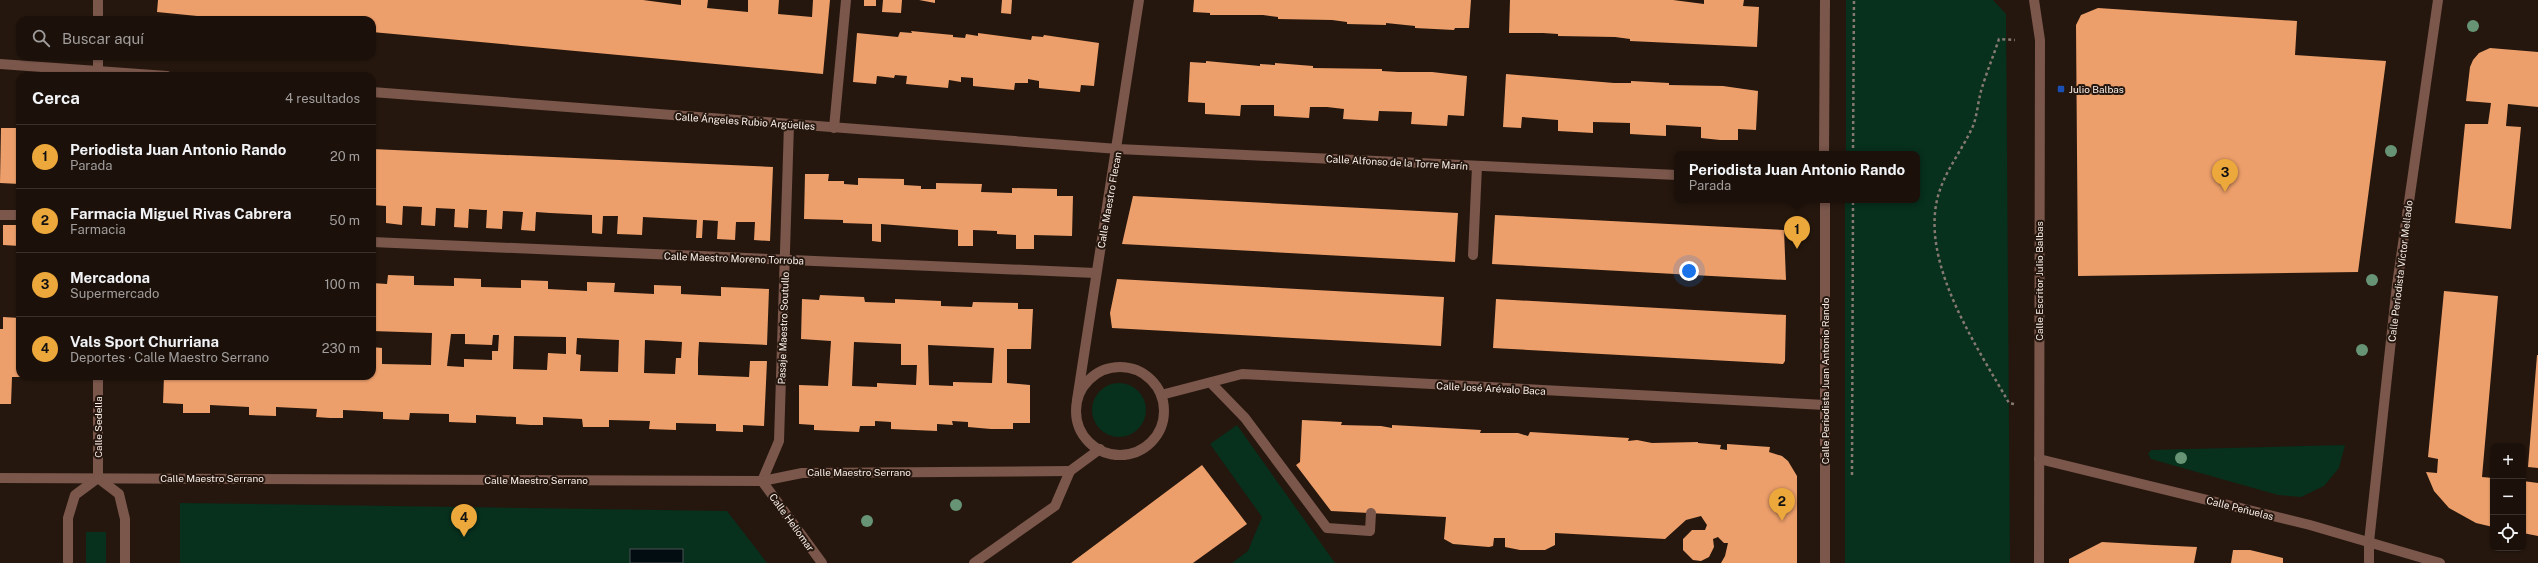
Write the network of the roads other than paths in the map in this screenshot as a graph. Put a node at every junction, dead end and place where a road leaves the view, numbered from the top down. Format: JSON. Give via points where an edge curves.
{"nodes":[{"id":1,"x":98,"y":0,"type":"edge"},
{"id":2,"x":846,"y":0,"type":"edge"},
{"id":3,"x":1139,"y":0,"type":"edge"},
{"id":4,"x":1825,"y":0,"type":"edge"},
{"id":5,"x":2034,"y":0,"type":"edge"},
{"id":6,"x":2438,"y":0,"type":"edge"},
{"id":7,"x":98,"y":16,"type":"edge"},
{"id":8,"x":98,"y":60,"type":"edge"},
{"id":9,"x":0,"y":64,"type":"edge"},
{"id":10,"x":78,"y":72,"type":"edge"},
{"id":11,"x":98,"y":72,"type":"edge"},
{"id":12,"x":376,"y":92,"type":"edge"},
{"id":13,"x":789,"y":124,"type":"junction"},
{"id":14,"x":834,"y":128,"type":"junction"},
{"id":15,"x":1118,"y":149,"type":"junction"},
{"id":16,"x":1824,"y":151,"type":"edge"},
{"id":17,"x":1477,"y":166,"type":"junction"},
{"id":18,"x":1674,"y":175,"type":"edge"},
{"id":19,"x":1825,"y":203,"type":"edge"},
{"id":20,"x":0,"y":215,"type":"edge"},
{"id":21,"x":16,"y":215,"type":"edge"},
{"id":22,"x":376,"y":242,"type":"edge"},
{"id":23,"x":1473,"y":255,"type":"dead end"},
{"id":24,"x":784,"y":260,"type":"junction"},
{"id":25,"x":1095,"y":273,"type":"junction"},
{"id":26,"x":98,"y":380,"type":"edge"},
{"id":27,"x":1211,"y":383,"type":"junction"},
{"id":28,"x":1161,"y":395,"type":"junction"},
{"id":29,"x":1077,"y":400,"type":"junction"},
{"id":30,"x":1824,"y":406,"type":"junction"},
{"id":31,"x":1100,"y":449,"type":"junction"},
{"id":32,"x":2038,"y":458,"type":"junction"},
{"id":33,"x":1070,"y":471,"type":"junction"},
{"id":34,"x":0,"y":478,"type":"edge"},
{"id":35,"x":98,"y":478,"type":"junction"},
{"id":36,"x":762,"y":481,"type":"junction"},
{"id":37,"x":1371,"y":513,"type":"dead end"},
{"id":38,"x":2369,"y":542,"type":"junction"},
{"id":39,"x":68,"y":563,"type":"edge"},
{"id":40,"x":125,"y":563,"type":"edge"},
{"id":41,"x":822,"y":563,"type":"edge"},
{"id":42,"x":974,"y":563,"type":"edge"},
{"id":43,"x":1825,"y":563,"type":"edge"},
{"id":44,"x":2039,"y":563,"type":"edge"},
{"id":45,"x":2369,"y":563,"type":"edge"},
{"id":46,"x":2440,"y":563,"type":"edge"}],
"edges":[{"from":1,"to":7,"type":"street"},
{"from":2,"to":14,"type":"street"},
{"from":3,"to":15,"type":"street","name":"Calle Maestro Flecan"},
{"from":4,"to":16,"type":"street"},
{"from":5,"to":32,"type":"street","name":"Calle Escritor Julio Balbas","via":[[2040,40]]},
{"from":6,"to":38,"type":"street","name":"Calle Periodista Víctor Mellado","via":[[2397,285]]},
{"from":8,"to":11,"type":"street"},
{"from":9,"to":10,"type":"street"},
{"from":12,"to":13,"type":"street","name":"Calle Ángeles Rubio Argüelles"},
{"from":13,"to":14,"type":"street","name":"Calle Ángeles Rubio Argüelles"},
{"from":13,"to":24,"type":"street","name":"Pasaje Maestro Soutullo"},
{"from":14,"to":15,"type":"street","name":"Calle Ángeles Rubio Argüelles"},
{"from":15,"to":17,"type":"street","name":"Calle Alfonso de la Torre Marín"},
{"from":15,"to":25,"type":"street","name":"Calle Maestro Flecan"},
{"from":17,"to":18,"type":"street","name":"Calle Alfonso de la Torre Marín"},
{"from":17,"to":23,"type":"street"},
{"from":19,"to":30,"type":"street","name":"Calle Periodista Juan Antonio Rando"},
{"from":20,"to":21,"type":"street"},
{"from":22,"to":24,"type":"street","name":"Calle Maestro Moreno Torroba"},
{"from":24,"to":25,"type":"street","name":"Calle Maestro Moreno Torroba"},
{"from":24,"to":36,"type":"street","name":"Pasaje Maestro Soutullo","via":[[779,441]]},
{"from":25,"to":29,"type":"street","name":"Calle Maestro Flecan"},
{"from":26,"to":35,"type":"street","name":"Calle Sedella"},
{"from":27,"to":28,"type":"street","name":"Calle José Arévalo Baca"},
{"from":27,"to":30,"type":"street","name":"Calle José Arévalo Baca","via":[[1242,374]]},
{"from":27,"to":37,"type":"street","via":[[1245,418],[1327,528],[1370,531]]},
{"from":28,"to":29,"type":"street","via":[[1151,379],[1137,370],[1121,367],[1105,369],[1092,377],[1083,387]]},
{"from":28,"to":31,"type":"street","via":[[1164,409],[1162,424],[1155,437],[1144,448],[1130,453],[1115,454]]},
{"from":29,"to":31,"type":"street","via":[[1076,414],[1080,431],[1084,438]]},
{"from":30,"to":43,"type":"street","name":"Calle Periodista Juan Antonio Rando"},
{"from":31,"to":33,"type":"street"},
{"from":32,"to":38,"type":"street","name":"Calle Peñuelas"},
{"from":32,"to":44,"type":"street","name":"Calle Escritor Julio Balbas"},
{"from":33,"to":36,"type":"street","name":"Calle Maestro Serrano","via":[[802,473]]},
{"from":33,"to":42,"type":"street","via":[[1055,506]]},
{"from":34,"to":35,"type":"street","name":"Calle Maestro Serrano"},
{"from":35,"to":36,"type":"street","name":"Calle Maestro Serrano"},
{"from":35,"to":39,"type":"street","via":[[76,495],[68,518]]},
{"from":35,"to":40,"type":"street","via":[[119,494],[126,519]]},
{"from":36,"to":41,"type":"street","name":"Calle Heliomar"},
{"from":38,"to":45,"type":"street","name":"Calle Periodista Víctor Mellado"},
{"from":38,"to":46,"type":"street","name":"Calle Peñuelas"}]}
